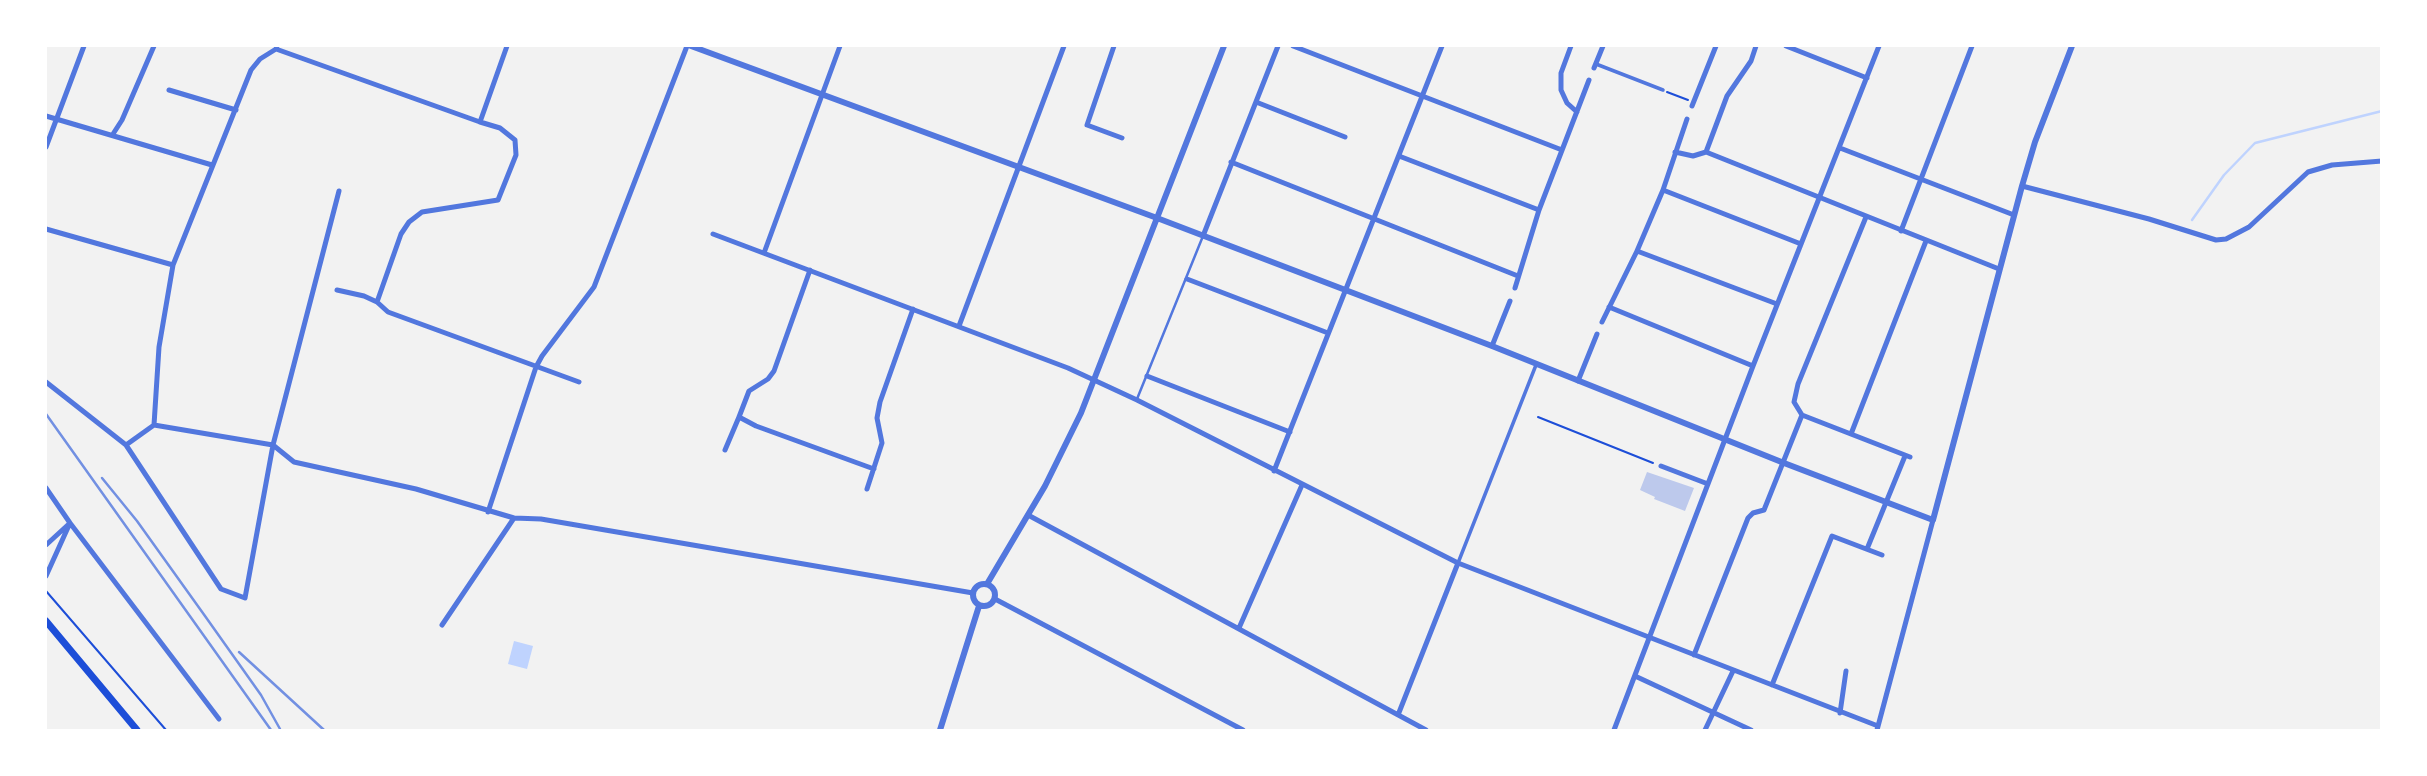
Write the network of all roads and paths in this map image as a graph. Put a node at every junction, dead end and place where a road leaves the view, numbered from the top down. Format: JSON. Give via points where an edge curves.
{"nodes":[{"id":1,"x":84,"y":46,"type":"edge"},
{"id":2,"x":154,"y":46,"type":"edge"},
{"id":3,"x":507,"y":46,"type":"edge"},
{"id":4,"x":689,"y":46,"type":"edge"},
{"id":5,"x":840,"y":46,"type":"edge"},
{"id":6,"x":1064,"y":46,"type":"edge"},
{"id":7,"x":1114,"y":46,"type":"edge"},
{"id":8,"x":1224,"y":46,"type":"edge"},
{"id":9,"x":1278,"y":46,"type":"edge"},
{"id":10,"x":1293,"y":46,"type":"edge"},
{"id":11,"x":1442,"y":46,"type":"edge"},
{"id":12,"x":1572,"y":46,"type":"edge"},
{"id":13,"x":1603,"y":46,"type":"edge"},
{"id":14,"x":1716,"y":46,"type":"edge"},
{"id":15,"x":1786,"y":46,"type":"edge"},
{"id":16,"x":1880,"y":46,"type":"edge"},
{"id":17,"x":1972,"y":46,"type":"edge"},
{"id":18,"x":2072,"y":46,"type":"edge"},
{"id":19,"x":277,"y":47,"type":"edge"},
{"id":20,"x":1755,"y":48,"type":"edge"},
{"id":21,"x":1595,"y":66,"type":"joint"},
{"id":22,"x":1867,"y":78,"type":"junction"},
{"id":23,"x":1589,"y":80,"type":"dead end"},
{"id":24,"x":169,"y":90,"type":"dead end"},
{"id":25,"x":1663,"y":90,"type":"joint"},
{"id":26,"x":822,"y":95,"type":"junction"},
{"id":27,"x":1423,"y":95,"type":"junction"},
{"id":28,"x":1256,"y":102,"type":"junction"},
{"id":29,"x":1693,"y":104,"type":"joint"},
{"id":30,"x":236,"y":110,"type":"junction"},
{"id":31,"x":1577,"y":112,"type":"junction"},
{"id":32,"x":46,"y":116,"type":"edge"},
{"id":33,"x":56,"y":119,"type":"junction"},
{"id":34,"x":1687,"y":119,"type":"dead end"},
{"id":35,"x":480,"y":122,"type":"junction"},
{"id":36,"x":113,"y":134,"type":"junction"},
{"id":37,"x":1345,"y":137,"type":"dead end"},
{"id":38,"x":1122,"y":138,"type":"dead end"},
{"id":39,"x":46,"y":147,"type":"edge"},
{"id":40,"x":1840,"y":148,"type":"junction"},
{"id":41,"x":1562,"y":150,"type":"junction"},
{"id":42,"x":1675,"y":152,"type":"junction"},
{"id":43,"x":1706,"y":152,"type":"junction"},
{"id":44,"x":1399,"y":156,"type":"junction"},
{"id":45,"x":2382,"y":161,"type":"edge"},
{"id":46,"x":1231,"y":162,"type":"junction"},
{"id":47,"x":212,"y":165,"type":"junction"},
{"id":48,"x":1018,"y":168,"type":"junction"},
{"id":49,"x":1921,"y":180,"type":"junction"},
{"id":50,"x":2022,"y":186,"type":"junction"},
{"id":51,"x":1662,"y":190,"type":"junction"},
{"id":52,"x":339,"y":191,"type":"dead end"},
{"id":53,"x":1819,"y":198,"type":"junction"},
{"id":54,"x":1539,"y":210,"type":"junction"},
{"id":55,"x":2014,"y":215,"type":"junction"},
{"id":56,"x":1866,"y":217,"type":"junction"},
{"id":57,"x":1157,"y":218,"type":"junction"},
{"id":58,"x":1375,"y":218,"type":"junction"},
{"id":59,"x":46,"y":229,"type":"edge"},
{"id":60,"x":1901,"y":231,"type":"junction"},
{"id":61,"x":713,"y":234,"type":"dead end"},
{"id":62,"x":1203,"y":236,"type":"junction"},
{"id":63,"x":1926,"y":241,"type":"junction"},
{"id":64,"x":1801,"y":244,"type":"junction"},
{"id":65,"x":1637,"y":251,"type":"junction"},
{"id":66,"x":764,"y":253,"type":"junction"},
{"id":67,"x":173,"y":265,"type":"junction"},
{"id":68,"x":1999,"y":269,"type":"junction"},
{"id":69,"x":810,"y":270,"type":"junction"},
{"id":70,"x":1518,"y":276,"type":"junction"},
{"id":71,"x":1187,"y":279,"type":"junction"},
{"id":72,"x":1515,"y":288,"type":"dead end"},
{"id":73,"x":337,"y":290,"type":"dead end"},
{"id":74,"x":1345,"y":292,"type":"junction"},
{"id":75,"x":1510,"y":301,"type":"dead end"},
{"id":76,"x":377,"y":302,"type":"junction"},
{"id":77,"x":1777,"y":304,"type":"junction"},
{"id":78,"x":1609,"y":307,"type":"junction"},
{"id":79,"x":913,"y":309,"type":"junction"},
{"id":80,"x":1602,"y":321,"type":"dead end"},
{"id":81,"x":959,"y":326,"type":"junction"},
{"id":82,"x":1328,"y":333,"type":"junction"},
{"id":83,"x":1597,"y":334,"type":"dead end"},
{"id":84,"x":1492,"y":346,"type":"junction"},
{"id":85,"x":1536,"y":365,"type":"junction"},
{"id":86,"x":1753,"y":366,"type":"junction"},
{"id":87,"x":536,"y":368,"type":"junction"},
{"id":88,"x":1147,"y":376,"type":"junction"},
{"id":89,"x":1093,"y":380,"type":"junction"},
{"id":90,"x":1578,"y":381,"type":"junction"},
{"id":91,"x":46,"y":382,"type":"edge"},
{"id":92,"x":579,"y":382,"type":"dead end"},
{"id":93,"x":1137,"y":400,"type":"junction"},
{"id":94,"x":1802,"y":415,"type":"junction"},
{"id":95,"x":738,"y":416,"type":"junction"},
{"id":96,"x":1538,"y":417,"type":"dead end"},
{"id":97,"x":153,"y":425,"type":"junction"},
{"id":98,"x":1290,"y":432,"type":"junction"},
{"id":99,"x":1850,"y":434,"type":"junction"},
{"id":100,"x":1726,"y":440,"type":"junction"},
{"id":101,"x":125,"y":445,"type":"junction"},
{"id":102,"x":273,"y":445,"type":"junction"},
{"id":103,"x":725,"y":450,"type":"dead end"},
{"id":104,"x":1784,"y":463,"type":"junction"},
{"id":105,"x":1661,"y":466,"type":"joint"},
{"id":106,"x":874,"y":469,"type":"junction"},
{"id":107,"x":1274,"y":471,"type":"junction"},
{"id":108,"x":1708,"y":484,"type":"junction"},
{"id":109,"x":1302,"y":485,"type":"junction"},
{"id":110,"x":46,"y":488,"type":"edge"},
{"id":111,"x":867,"y":489,"type":"dead end"},
{"id":112,"x":1887,"y":503,"type":"junction"},
{"id":113,"x":488,"y":512,"type":"junction"},
{"id":114,"x":1028,"y":515,"type":"junction"},
{"id":115,"x":514,"y":519,"type":"junction"},
{"id":116,"x":1933,"y":520,"type":"junction"},
{"id":117,"x":70,"y":523,"type":"junction"},
{"id":118,"x":46,"y":545,"type":"edge"},
{"id":119,"x":1867,"y":549,"type":"junction"},
{"id":120,"x":1882,"y":555,"type":"dead end"},
{"id":121,"x":1458,"y":563,"type":"junction"},
{"id":122,"x":46,"y":576,"type":"edge"},
{"id":123,"x":987,"y":583,"type":"junction"},
{"id":124,"x":46,"y":591,"type":"edge"},
{"id":125,"x":973,"y":593,"type":"junction"},
{"id":126,"x":995,"y":599,"type":"junction"},
{"id":127,"x":979,"y":606,"type":"junction"},
{"id":128,"x":46,"y":621,"type":"edge"},
{"id":129,"x":442,"y":625,"type":"dead end"},
{"id":130,"x":1239,"y":628,"type":"junction"},
{"id":131,"x":1649,"y":637,"type":"junction"},
{"id":132,"x":1693,"y":655,"type":"junction"},
{"id":133,"x":1733,"y":671,"type":"junction"},
{"id":134,"x":1846,"y":671,"type":"dead end"},
{"id":135,"x":1635,"y":676,"type":"junction"},
{"id":136,"x":1772,"y":685,"type":"junction"},
{"id":137,"x":1713,"y":713,"type":"junction"},
{"id":138,"x":1840,"y":713,"type":"junction"},
{"id":139,"x":1398,"y":715,"type":"junction"},
{"id":140,"x":219,"y":719,"type":"dead end"},
{"id":141,"x":1878,"y":728,"type":"edge"},
{"id":142,"x":137,"y":730,"type":"edge"},
{"id":143,"x":166,"y":730,"type":"edge"},
{"id":144,"x":940,"y":730,"type":"edge"},
{"id":145,"x":1243,"y":730,"type":"edge"},
{"id":146,"x":1426,"y":730,"type":"edge"},
{"id":147,"x":1614,"y":730,"type":"edge"},
{"id":148,"x":1705,"y":730,"type":"edge"},
{"id":149,"x":1751,"y":730,"type":"edge"}],
"edges":[{"from":1,"to":33,"type":"street"},
{"from":2,"to":36,"type":"street"},
{"from":3,"to":35,"type":"street"},
{"from":4,"to":26,"type":"street"},
{"from":4,"to":87,"type":"street","via":[[594,287]]},
{"from":5,"to":26,"type":"street"},
{"from":6,"to":48,"type":"street"},
{"from":7,"to":38,"type":"street","via":[[1087,125]]},
{"from":8,"to":57,"type":"street"},
{"from":9,"to":28,"type":"street"},
{"from":10,"to":27,"type":"street"},
{"from":11,"to":27,"type":"street"},
{"from":12,"to":31,"type":"street","via":[[1561,73],[1561,90]]},
{"from":13,"to":21,"type":"street"},
{"from":14,"to":29,"type":"street"},
{"from":15,"to":22,"type":"street"},
{"from":16,"to":22,"type":"street"},
{"from":17,"to":49,"type":"street"},
{"from":18,"to":50,"type":"street"},
{"from":19,"to":30,"type":"street","via":[[251,70]]},
{"from":19,"to":35,"type":"street"},
{"from":20,"to":43,"type":"street","via":[[1752,61],[1727,96]]},
{"from":21,"to":25,"type":"street"},
{"from":22,"to":40,"type":"street"},
{"from":23,"to":31,"type":"street"},
{"from":24,"to":30,"type":"street"},
{"from":25,"to":29,"type":"path"},
{"from":26,"to":48,"type":"street"},
{"from":26,"to":66,"type":"street"},
{"from":27,"to":41,"type":"street"},
{"from":27,"to":44,"type":"street"},
{"from":28,"to":37,"type":"street"},
{"from":28,"to":46,"type":"street"},
{"from":30,"to":47,"type":"street"},
{"from":31,"to":41,"type":"street"},
{"from":32,"to":33,"type":"street"},
{"from":33,"to":36,"type":"street"},
{"from":33,"to":39,"type":"street"},
{"from":34,"to":42,"type":"street"},
{"from":35,"to":76,"type":"street","via":[[500,128],[515,140],[516,155],[498,200],[422,212],[409,222]]},
{"from":36,"to":47,"type":"street"},
{"from":40,"to":49,"type":"street"},
{"from":40,"to":53,"type":"street"},
{"from":41,"to":54,"type":"street"},
{"from":42,"to":43,"type":"street","via":[[1693,156]]},
{"from":42,"to":51,"type":"street"},
{"from":43,"to":53,"type":"street"},
{"from":44,"to":54,"type":"street"},
{"from":44,"to":58,"type":"street"},
{"from":45,"to":50,"type":"street","via":[[2308,172],[2249,227],[2216,240]]},
{"from":46,"to":58,"type":"street"},
{"from":46,"to":62,"type":"street"},
{"from":47,"to":67,"type":"street"},
{"from":48,"to":57,"type":"street"},
{"from":48,"to":81,"type":"street"},
{"from":49,"to":55,"type":"street"},
{"from":49,"to":60,"type":"street"},
{"from":50,"to":55,"type":"street"},
{"from":51,"to":64,"type":"street"},
{"from":51,"to":65,"type":"street"},
{"from":52,"to":102,"type":"street"},
{"from":53,"to":56,"type":"street"},
{"from":53,"to":64,"type":"street"},
{"from":54,"to":70,"type":"street"},
{"from":55,"to":68,"type":"street"},
{"from":56,"to":60,"type":"street"},
{"from":56,"to":94,"type":"street","via":[[1798,384],[1794,402]]},
{"from":57,"to":62,"type":"street"},
{"from":57,"to":89,"type":"street"},
{"from":58,"to":70,"type":"street"},
{"from":58,"to":74,"type":"street"},
{"from":59,"to":67,"type":"street"},
{"from":60,"to":63,"type":"street"},
{"from":61,"to":66,"type":"street"},
{"from":62,"to":71,"type":"lane"},
{"from":62,"to":74,"type":"street"},
{"from":63,"to":68,"type":"street"},
{"from":63,"to":99,"type":"street"},
{"from":64,"to":77,"type":"street"},
{"from":65,"to":77,"type":"street"},
{"from":65,"to":78,"type":"street"},
{"from":66,"to":69,"type":"street"},
{"from":67,"to":97,"type":"street","via":[[159,347]]},
{"from":68,"to":116,"type":"street"},
{"from":69,"to":79,"type":"street"},
{"from":69,"to":95,"type":"street","via":[[774,371],[749,391]]},
{"from":70,"to":72,"type":"street"},
{"from":71,"to":82,"type":"street"},
{"from":71,"to":88,"type":"lane"},
{"from":73,"to":76,"type":"street"},
{"from":74,"to":82,"type":"street"},
{"from":74,"to":84,"type":"street"},
{"from":75,"to":84,"type":"street"},
{"from":76,"to":87,"type":"street","via":[[388,312]]},
{"from":77,"to":86,"type":"street"},
{"from":78,"to":80,"type":"street"},
{"from":78,"to":86,"type":"street"},
{"from":79,"to":81,"type":"street"},
{"from":79,"to":106,"type":"street","via":[[880,402],[877,418],[882,443]]},
{"from":81,"to":89,"type":"street"},
{"from":82,"to":98,"type":"street"},
{"from":83,"to":90,"type":"street"},
{"from":84,"to":85,"type":"street"},
{"from":85,"to":90,"type":"street"},
{"from":85,"to":121,"type":"street"},
{"from":86,"to":100,"type":"street"},
{"from":87,"to":92,"type":"street"},
{"from":87,"to":113,"type":"street"},
{"from":88,"to":93,"type":"lane"},
{"from":88,"to":98,"type":"street"},
{"from":89,"to":93,"type":"street"},
{"from":89,"to":114,"type":"street","via":[[1063,451]]},
{"from":90,"to":100,"type":"street"},
{"from":91,"to":101,"type":"street"},
{"from":93,"to":107,"type":"street"},
{"from":94,"to":99,"type":"street"},
{"from":94,"to":104,"type":"street"},
{"from":95,"to":103,"type":"street"},
{"from":95,"to":106,"type":"street"},
{"from":96,"to":105,"type":"path"},
{"from":97,"to":101,"type":"street"},
{"from":97,"to":102,"type":"street"},
{"from":98,"to":107,"type":"street"},
{"from":99,"to":112,"type":"street","via":[[1907,457]]},
{"from":100,"to":104,"type":"street"},
{"from":100,"to":108,"type":"street"},
{"from":101,"to":102,"type":"street","via":[[220,589],[245,598]]},
{"from":102,"to":113,"type":"street","via":[[294,462],[416,489]]},
{"from":104,"to":112,"type":"street"},
{"from":104,"to":132,"type":"street","via":[[1764,510],[1748,518]]},
{"from":105,"to":108,"type":"street"},
{"from":106,"to":111,"type":"street"},
{"from":107,"to":109,"type":"street"},
{"from":108,"to":131,"type":"street"},
{"from":109,"to":121,"type":"street"},
{"from":109,"to":130,"type":"street"},
{"from":110,"to":117,"type":"street"},
{"from":112,"to":116,"type":"street"},
{"from":112,"to":119,"type":"street"},
{"from":113,"to":115,"type":"street"},
{"from":114,"to":123,"type":"street"},
{"from":114,"to":130,"type":"street"},
{"from":115,"to":125,"type":"street","via":[[541,519]]},
{"from":115,"to":129,"type":"street"},
{"from":116,"to":141,"type":"street"},
{"from":117,"to":118,"type":"street"},
{"from":117,"to":122,"type":"street"},
{"from":117,"to":140,"type":"street"},
{"from":119,"to":120,"type":"street"},
{"from":119,"to":136,"type":"street","via":[[1832,536]]},
{"from":121,"to":131,"type":"street"},
{"from":121,"to":139,"type":"street"},
{"from":123,"to":125,"type":"street","via":[[976,586]]},
{"from":123,"to":126,"type":"street"},
{"from":124,"to":143,"type":"path"},
{"from":125,"to":127,"type":"street"},
{"from":126,"to":127,"type":"street"},
{"from":126,"to":145,"type":"street"},
{"from":127,"to":144,"type":"street"},
{"from":128,"to":142,"type":"main road"},
{"from":130,"to":139,"type":"street"},
{"from":131,"to":132,"type":"street"},
{"from":131,"to":135,"type":"street"},
{"from":132,"to":133,"type":"street"},
{"from":133,"to":136,"type":"street"},
{"from":133,"to":137,"type":"street"},
{"from":134,"to":138,"type":"street"},
{"from":135,"to":137,"type":"street"},
{"from":135,"to":147,"type":"street"},
{"from":136,"to":138,"type":"street"},
{"from":137,"to":148,"type":"street"},
{"from":137,"to":149,"type":"street"},
{"from":138,"to":141,"type":"street"},
{"from":139,"to":146,"type":"street"}]}
